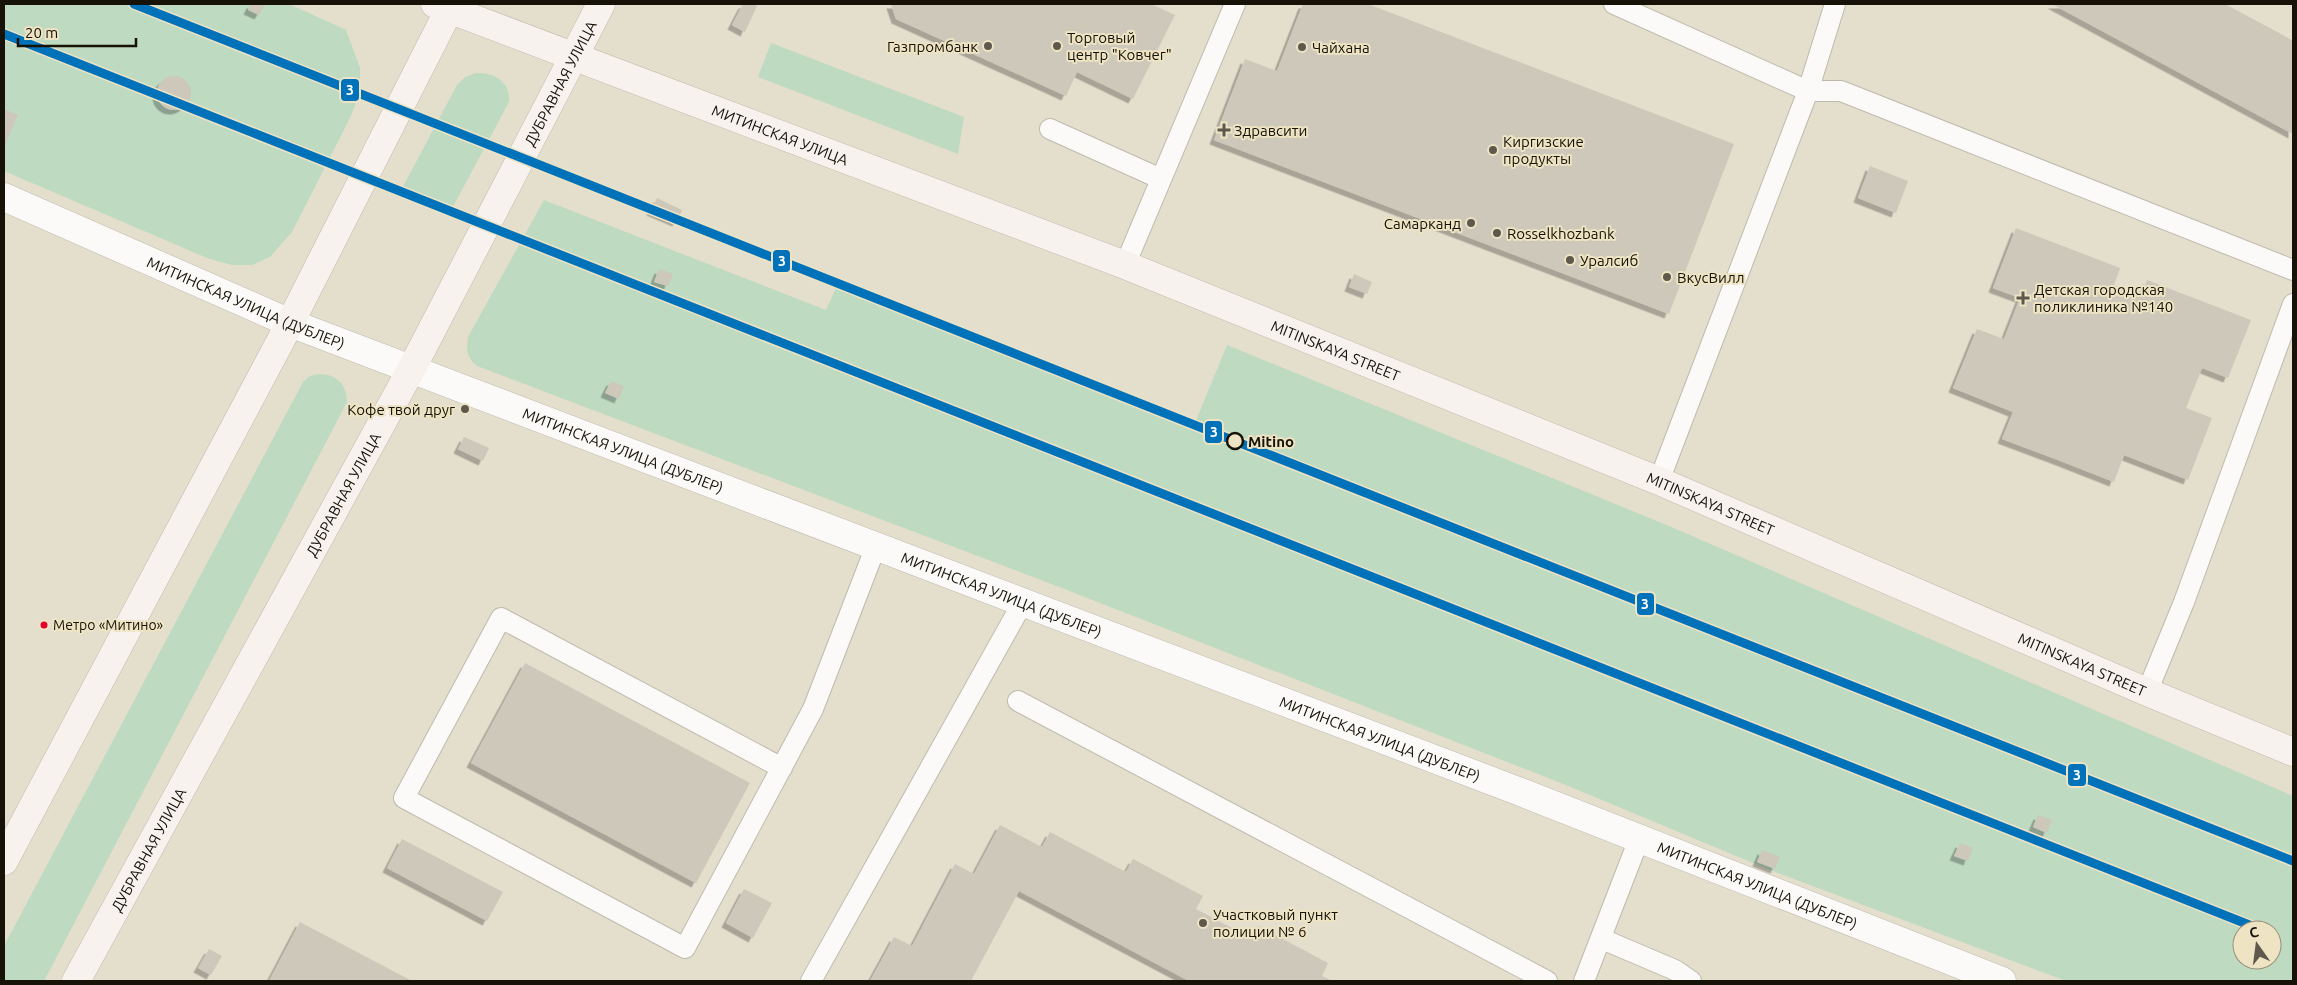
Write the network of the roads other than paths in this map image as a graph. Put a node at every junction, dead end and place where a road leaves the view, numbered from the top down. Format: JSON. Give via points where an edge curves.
{"nodes":[{"id":1,"x":601,"y":4,"type":"edge"},
{"id":2,"x":1234,"y":4,"type":"edge"},
{"id":3,"x":1614,"y":4,"type":"edge"},
{"id":4,"x":1835,"y":4,"type":"edge"},
{"id":5,"x":445,"y":6,"type":"edge"},
{"id":6,"x":574,"y":57,"type":"junction"},
{"id":7,"x":1808,"y":91,"type":"junction"},
{"id":8,"x":1050,"y":129,"type":"dead end"},
{"id":9,"x":1161,"y":179,"type":"junction"},
{"id":10,"x":4,"y":196,"type":"edge"},
{"id":11,"x":1125,"y":264,"type":"junction"},
{"id":12,"x":2293,"y":270,"type":"edge"},
{"id":13,"x":2293,"y":304,"type":"edge"},
{"id":14,"x":290,"y":323,"type":"junction"},
{"id":15,"x":412,"y":368,"type":"junction"},
{"id":16,"x":1659,"y":481,"type":"junction"},
{"id":17,"x":876,"y":546,"type":"junction"},
{"id":18,"x":1023,"y":602,"type":"junction"},
{"id":19,"x":2147,"y":692,"type":"junction"},
{"id":20,"x":1018,"y":702,"type":"dead end"},
{"id":21,"x":2293,"y":752,"type":"edge"},
{"id":22,"x":782,"y":768,"type":"junction"},
{"id":23,"x":1639,"y":839,"type":"junction"},
{"id":24,"x":4,"y":861,"type":"edge"},
{"id":25,"x":1602,"y":939,"type":"junction"},
{"id":26,"x":76,"y":981,"type":"edge"},
{"id":27,"x":811,"y":981,"type":"edge"},
{"id":28,"x":1547,"y":981,"type":"edge"},
{"id":29,"x":1584,"y":981,"type":"edge"},
{"id":30,"x":1691,"y":981,"type":"edge"},
{"id":31,"x":2002,"y":981,"type":"edge"}],
"edges":[{"from":1,"to":6,"type":"main road","name":"ДУБРАВНАЯ УЛИЦА"},
{"from":2,"to":9,"type":"lane"},
{"from":3,"to":7,"type":"lane"},
{"from":4,"to":7,"type":"lane"},
{"from":5,"to":6,"type":"main road","name":"МИТИНСКАЯ УЛИЦА"},
{"from":5,"to":14,"type":"main road"},
{"from":6,"to":11,"type":"main road","name":"МИТИНСКАЯ УЛИЦА"},
{"from":6,"to":15,"type":"main road","name":"ДУБРАВНАЯ УЛИЦА"},
{"from":7,"to":12,"type":"lane","via":[[1841,91]]},
{"from":7,"to":16,"type":"lane"},
{"from":8,"to":9,"type":"lane"},
{"from":9,"to":11,"type":"lane"},
{"from":10,"to":14,"type":"street","name":"МИТИНСКАЯ УЛИЦА (ДУБЛЕР)"},
{"from":11,"to":16,"type":"main road","name":"MITINSKAYA STREET"},
{"from":13,"to":19,"type":"lane","via":[[2184,602]]},
{"from":14,"to":15,"type":"street","name":"МИТИНСКАЯ УЛИЦА (ДУБЛЕР)"},
{"from":14,"to":24,"type":"main road"},
{"from":15,"to":17,"type":"street","name":"МИТИНСКАЯ УЛИЦА (ДУБЛЕР)"},
{"from":15,"to":26,"type":"main road","name":"ДУБРАВНАЯ УЛИЦА"},
{"from":16,"to":19,"type":"main road","name":"MITINSKAYA STREET"},
{"from":17,"to":18,"type":"street","name":"МИТИНСКАЯ УЛИЦА (ДУБЛЕР)"},
{"from":17,"to":22,"type":"lane","via":[[813,709]]},
{"from":18,"to":23,"type":"street","name":"МИТИНСКАЯ УЛИЦА (ДУБЛЕР)"},
{"from":18,"to":27,"type":"lane"},
{"from":19,"to":21,"type":"main road","name":"MITINSKAYA STREET"},
{"from":20,"to":28,"type":"lane"},
{"from":22,"to":22,"type":"lane","via":[[685,948],[404,798],[501,618]]},
{"from":23,"to":25,"type":"lane"},
{"from":23,"to":31,"type":"street","name":"МИТИНСКАЯ УЛИЦА (ДУБЛЕР)"},
{"from":25,"to":29,"type":"lane"},
{"from":25,"to":30,"type":"lane","via":[[1675,970]]}]}
